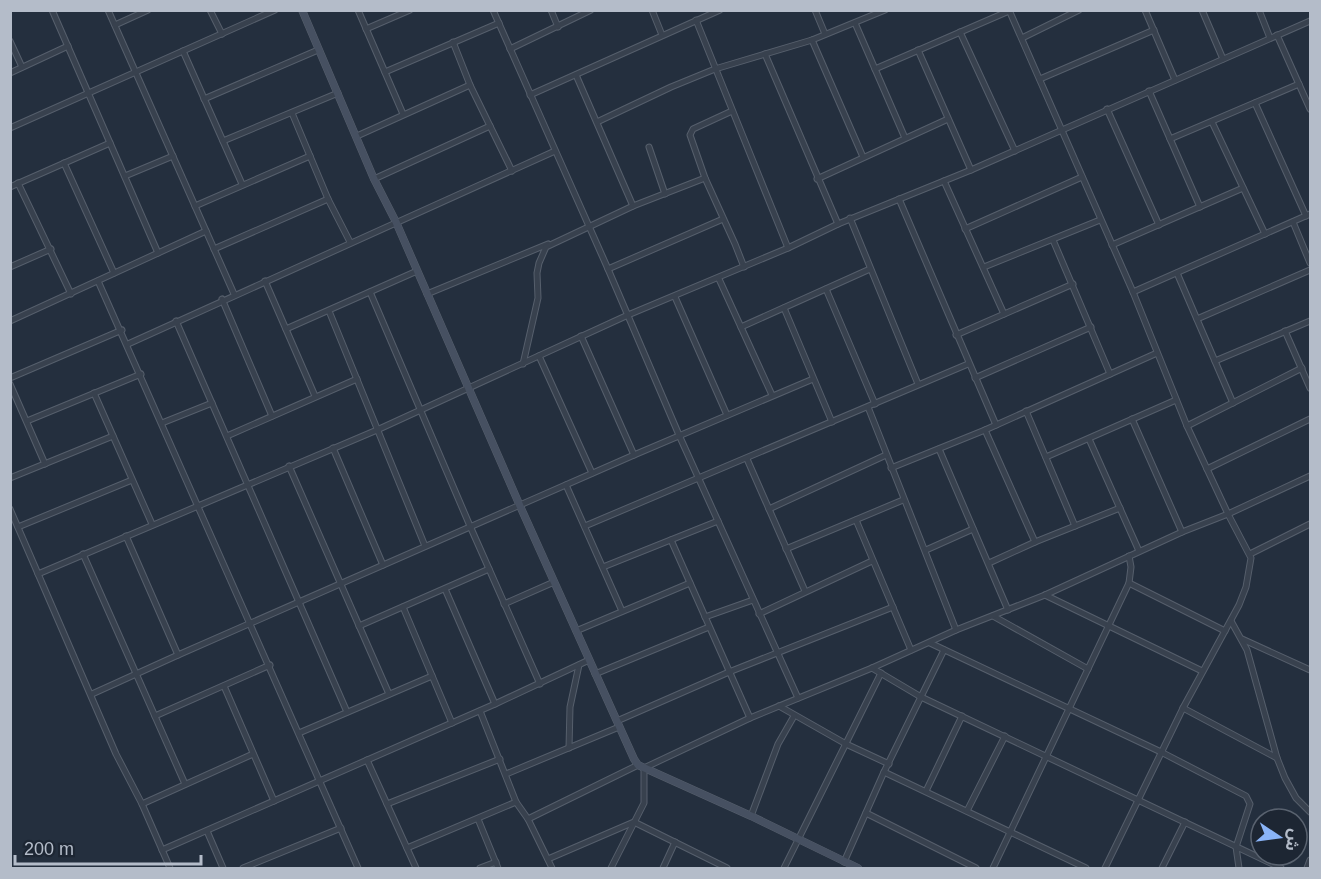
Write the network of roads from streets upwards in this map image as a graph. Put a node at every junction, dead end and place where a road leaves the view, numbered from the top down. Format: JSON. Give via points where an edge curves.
{"nodes":[{"id":1,"x":52,"y":10,"type":"edge"},
{"id":2,"x":108,"y":10,"type":"edge"},
{"id":3,"x":148,"y":10,"type":"edge"},
{"id":4,"x":210,"y":10,"type":"edge"},
{"id":5,"x":275,"y":10,"type":"edge"},
{"id":6,"x":302,"y":10,"type":"edge"},
{"id":7,"x":358,"y":10,"type":"edge"},
{"id":8,"x":410,"y":10,"type":"edge"},
{"id":9,"x":493,"y":10,"type":"edge"},
{"id":10,"x":550,"y":10,"type":"edge"},
{"id":11,"x":591,"y":10,"type":"edge"},
{"id":12,"x":652,"y":10,"type":"edge"},
{"id":13,"x":720,"y":10,"type":"edge"},
{"id":14,"x":815,"y":10,"type":"edge"},
{"id":15,"x":885,"y":10,"type":"edge"},
{"id":16,"x":1079,"y":10,"type":"edge"},
{"id":17,"x":1145,"y":10,"type":"edge"},
{"id":18,"x":1202,"y":10,"type":"edge"},
{"id":19,"x":1258,"y":10,"type":"edge"},
{"id":20,"x":1009,"y":11,"type":"edge"},
{"id":21,"x":704,"y":13,"type":"edge"},
{"id":22,"x":1065,"y":14,"type":"edge"},
{"id":23,"x":696,"y":20,"type":"junction"},
{"id":24,"x":1311,"y":21,"type":"edge"},
{"id":25,"x":499,"y":23,"type":"junction"},
{"id":26,"x":855,"y":23,"type":"junction"},
{"id":27,"x":115,"y":25,"type":"junction"},
{"id":28,"x":558,"y":27,"type":"junction"},
{"id":29,"x":366,"y":29,"type":"junction"},
{"id":30,"x":1154,"y":30,"type":"junction"},
{"id":31,"x":960,"y":32,"type":"junction"},
{"id":32,"x":222,"y":34,"type":"junction"},
{"id":33,"x":825,"y":34,"type":"junction"},
{"id":34,"x":662,"y":35,"type":"junction"},
{"id":35,"x":1277,"y":35,"type":"junction"},
{"id":36,"x":1022,"y":38,"type":"junction"},
{"id":37,"x":1270,"y":38,"type":"junction"},
{"id":38,"x":10,"y":40,"type":"edge"},
{"id":39,"x":812,"y":40,"type":"junction"},
{"id":40,"x":453,"y":42,"type":"junction"},
{"id":41,"x":68,"y":46,"type":"junction"},
{"id":42,"x":318,"y":50,"type":"junction"},
{"id":43,"x":510,"y":50,"type":"junction"},
{"id":44,"x":918,"y":50,"type":"junction"},
{"id":45,"x":183,"y":51,"type":"junction"},
{"id":46,"x":765,"y":54,"type":"junction"},
{"id":47,"x":1223,"y":59,"type":"junction"},
{"id":48,"x":22,"y":67,"type":"junction"},
{"id":49,"x":715,"y":69,"type":"junction"},
{"id":50,"x":875,"y":69,"type":"junction"},
{"id":51,"x":137,"y":72,"type":"junction"},
{"id":52,"x":385,"y":72,"type":"junction"},
{"id":53,"x":10,"y":73,"type":"edge"},
{"id":54,"x":576,"y":75,"type":"junction"},
{"id":55,"x":1040,"y":79,"type":"junction"},
{"id":56,"x":1174,"y":80,"type":"junction"},
{"id":57,"x":1299,"y":84,"type":"junction"},
{"id":58,"x":470,"y":85,"type":"junction"},
{"id":59,"x":1149,"y":91,"type":"junction"},
{"id":60,"x":88,"y":93,"type":"junction"},
{"id":61,"x":338,"y":93,"type":"junction"},
{"id":62,"x":530,"y":94,"type":"junction"},
{"id":63,"x":204,"y":99,"type":"junction"},
{"id":64,"x":1255,"y":103,"type":"junction"},
{"id":65,"x":1107,"y":109,"type":"junction"},
{"id":66,"x":1311,"y":109,"type":"edge"},
{"id":67,"x":732,"y":111,"type":"junction"},
{"id":68,"x":292,"y":113,"type":"junction"},
{"id":69,"x":403,"y":114,"type":"junction"},
{"id":70,"x":948,"y":119,"type":"junction"},
{"id":71,"x":597,"y":122,"type":"junction"},
{"id":72,"x":1212,"y":122,"type":"junction"},
{"id":73,"x":490,"y":126,"type":"junction"},
{"id":74,"x":10,"y":128,"type":"edge"},
{"id":75,"x":1061,"y":130,"type":"junction"},
{"id":76,"x":357,"y":136,"type":"junction"},
{"id":77,"x":905,"y":138,"type":"junction"},
{"id":78,"x":1170,"y":139,"type":"junction"},
{"id":79,"x":223,"y":141,"type":"junction"},
{"id":80,"x":110,"y":143,"type":"junction"},
{"id":81,"x":649,"y":147,"type":"dead end"},
{"id":82,"x":555,"y":151,"type":"junction"},
{"id":83,"x":1015,"y":151,"type":"junction"},
{"id":84,"x":173,"y":156,"type":"junction"},
{"id":85,"x":310,"y":156,"type":"junction"},
{"id":86,"x":862,"y":157,"type":"junction"},
{"id":87,"x":64,"y":163,"type":"junction"},
{"id":88,"x":970,"y":170,"type":"junction"},
{"id":89,"x":512,"y":171,"type":"junction"},
{"id":90,"x":125,"y":176,"type":"junction"},
{"id":91,"x":1082,"y":177,"type":"junction"},
{"id":92,"x":374,"y":178,"type":"junction"},
{"id":93,"x":705,"y":178,"type":"junction"},
{"id":94,"x":817,"y":179,"type":"junction"},
{"id":95,"x":944,"y":181,"type":"junction"},
{"id":96,"x":18,"y":183,"type":"junction"},
{"id":97,"x":242,"y":184,"type":"junction"},
{"id":98,"x":10,"y":187,"type":"edge"},
{"id":99,"x":1243,"y":188,"type":"junction"},
{"id":100,"x":665,"y":194,"type":"junction"},
{"id":101,"x":328,"y":199,"type":"junction"},
{"id":102,"x":899,"y":199,"type":"junction"},
{"id":103,"x":195,"y":206,"type":"junction"},
{"id":104,"x":633,"y":206,"type":"junction"},
{"id":105,"x":1200,"y":207,"type":"junction"},
{"id":106,"x":1308,"y":215,"type":"edge"},
{"id":107,"x":723,"y":219,"type":"junction"},
{"id":108,"x":850,"y":219,"type":"junction"},
{"id":109,"x":1100,"y":220,"type":"junction"},
{"id":110,"x":396,"y":222,"type":"junction"},
{"id":111,"x":1293,"y":222,"type":"junction"},
{"id":112,"x":837,"y":224,"type":"junction"},
{"id":113,"x":1159,"y":225,"type":"junction"},
{"id":114,"x":589,"y":226,"type":"junction"},
{"id":115,"x":965,"y":229,"type":"junction"},
{"id":116,"x":206,"y":231,"type":"junction"},
{"id":117,"x":1265,"y":234,"type":"junction"},
{"id":118,"x":1053,"y":240,"type":"junction"},
{"id":119,"x":350,"y":242,"type":"junction"},
{"id":120,"x":550,"y":244,"type":"junction"},
{"id":121,"x":1112,"y":245,"type":"junction"},
{"id":122,"x":788,"y":248,"type":"junction"},
{"id":123,"x":51,"y":249,"type":"junction"},
{"id":124,"x":214,"y":249,"type":"junction"},
{"id":125,"x":158,"y":253,"type":"junction"},
{"id":126,"x":1311,"y":263,"type":"edge"},
{"id":127,"x":10,"y":267,"type":"edge"},
{"id":128,"x":744,"y":267,"type":"junction"},
{"id":129,"x":984,"y":267,"type":"junction"},
{"id":130,"x":608,"y":269,"type":"junction"},
{"id":131,"x":870,"y":269,"type":"junction"},
{"id":132,"x":1311,"y":270,"type":"edge"},
{"id":133,"x":417,"y":271,"type":"junction"},
{"id":134,"x":114,"y":273,"type":"junction"},
{"id":135,"x":1178,"y":273,"type":"junction"},
{"id":136,"x":719,"y":279,"type":"junction"},
{"id":137,"x":98,"y":281,"type":"junction"},
{"id":138,"x":265,"y":281,"type":"junction"},
{"id":139,"x":1073,"y":284,"type":"junction"},
{"id":140,"x":826,"y":289,"type":"junction"},
{"id":141,"x":370,"y":292,"type":"junction"},
{"id":142,"x":1133,"y":292,"type":"junction"},
{"id":143,"x":71,"y":294,"type":"junction"},
{"id":144,"x":234,"y":294,"type":"junction"},
{"id":145,"x":427,"y":294,"type":"junction"},
{"id":146,"x":675,"y":297,"type":"junction"},
{"id":147,"x":222,"y":299,"type":"junction"},
{"id":148,"x":784,"y":308,"type":"junction"},
{"id":149,"x":328,"y":311,"type":"junction"},
{"id":150,"x":1004,"y":314,"type":"junction"},
{"id":151,"x":628,"y":315,"type":"junction"},
{"id":152,"x":1197,"y":319,"type":"junction"},
{"id":153,"x":10,"y":321,"type":"edge"},
{"id":154,"x":176,"y":321,"type":"junction"},
{"id":155,"x":1311,"y":321,"type":"edge"},
{"id":156,"x":741,"y":327,"type":"junction"},
{"id":157,"x":1091,"y":327,"type":"junction"},
{"id":158,"x":286,"y":329,"type":"junction"},
{"id":159,"x":122,"y":330,"type":"junction"},
{"id":160,"x":1285,"y":331,"type":"junction"},
{"id":161,"x":956,"y":335,"type":"junction"},
{"id":162,"x":581,"y":336,"type":"junction"},
{"id":163,"x":128,"y":344,"type":"junction"},
{"id":164,"x":1157,"y":353,"type":"junction"},
{"id":165,"x":539,"y":356,"type":"junction"},
{"id":166,"x":1215,"y":361,"type":"junction"},
{"id":167,"x":523,"y":364,"type":"junction"},
{"id":168,"x":968,"y":364,"type":"junction"},
{"id":169,"x":1302,"y":368,"type":"junction"},
{"id":170,"x":141,"y":374,"type":"junction"},
{"id":171,"x":1110,"y":374,"type":"junction"},
{"id":172,"x":10,"y":378,"type":"edge"},
{"id":173,"x":975,"y":378,"type":"junction"},
{"id":174,"x":357,"y":379,"type":"junction"},
{"id":175,"x":813,"y":379,"type":"junction"},
{"id":176,"x":10,"y":384,"type":"edge"},
{"id":177,"x":918,"y":384,"type":"junction"},
{"id":178,"x":1311,"y":388,"type":"edge"},
{"id":179,"x":469,"y":389,"type":"junction"},
{"id":180,"x":94,"y":393,"type":"junction"},
{"id":181,"x":772,"y":395,"type":"junction"},
{"id":182,"x":315,"y":396,"type":"junction"},
{"id":183,"x":1176,"y":400,"type":"junction"},
{"id":184,"x":1233,"y":403,"type":"junction"},
{"id":185,"x":212,"y":404,"type":"junction"},
{"id":186,"x":875,"y":404,"type":"junction"},
{"id":187,"x":868,"y":407,"type":"junction"},
{"id":188,"x":422,"y":410,"type":"junction"},
{"id":189,"x":1026,"y":411,"type":"junction"},
{"id":190,"x":727,"y":415,"type":"junction"},
{"id":191,"x":272,"y":416,"type":"junction"},
{"id":192,"x":1132,"y":419,"type":"junction"},
{"id":193,"x":1311,"y":419,"type":"edge"},
{"id":194,"x":27,"y":421,"type":"junction"},
{"id":195,"x":832,"y":422,"type":"junction"},
{"id":196,"x":162,"y":423,"type":"junction"},
{"id":197,"x":996,"y":425,"type":"junction"},
{"id":198,"x":1187,"y":426,"type":"junction"},
{"id":199,"x":377,"y":430,"type":"junction"},
{"id":200,"x":985,"y":430,"type":"junction"},
{"id":201,"x":679,"y":435,"type":"junction"},
{"id":202,"x":113,"y":436,"type":"junction"},
{"id":203,"x":227,"y":436,"type":"junction"},
{"id":204,"x":1089,"y":439,"type":"junction"},
{"id":205,"x":333,"y":448,"type":"junction"},
{"id":206,"x":939,"y":449,"type":"junction"},
{"id":207,"x":634,"y":454,"type":"junction"},
{"id":208,"x":886,"y":455,"type":"junction"},
{"id":209,"x":1046,"y":457,"type":"junction"},
{"id":210,"x":747,"y":459,"type":"junction"},
{"id":211,"x":45,"y":464,"type":"junction"},
{"id":212,"x":289,"y":466,"type":"junction"},
{"id":213,"x":891,"y":468,"type":"junction"},
{"id":214,"x":1208,"y":469,"type":"junction"},
{"id":215,"x":592,"y":473,"type":"junction"},
{"id":216,"x":1311,"y":476,"type":"edge"},
{"id":217,"x":10,"y":478,"type":"edge"},
{"id":218,"x":698,"y":478,"type":"junction"},
{"id":219,"x":132,"y":480,"type":"junction"},
{"id":220,"x":246,"y":485,"type":"junction"},
{"id":221,"x":566,"y":485,"type":"junction"},
{"id":222,"x":903,"y":500,"type":"junction"},
{"id":223,"x":199,"y":505,"type":"junction"},
{"id":224,"x":520,"y":506,"type":"junction"},
{"id":225,"x":769,"y":508,"type":"junction"},
{"id":226,"x":1120,"y":508,"type":"junction"},
{"id":227,"x":10,"y":509,"type":"edge"},
{"id":228,"x":1228,"y":514,"type":"junction"},
{"id":229,"x":718,"y":520,"type":"junction"},
{"id":230,"x":856,"y":520,"type":"junction"},
{"id":231,"x":152,"y":524,"type":"junction"},
{"id":232,"x":1311,"y":524,"type":"edge"},
{"id":233,"x":1075,"y":525,"type":"junction"},
{"id":234,"x":18,"y":526,"type":"junction"},
{"id":235,"x":470,"y":526,"type":"junction"},
{"id":236,"x":585,"y":526,"type":"junction"},
{"id":237,"x":973,"y":529,"type":"junction"},
{"id":238,"x":1182,"y":532,"type":"junction"},
{"id":239,"x":126,"y":536,"type":"junction"},
{"id":240,"x":671,"y":540,"type":"junction"},
{"id":241,"x":1035,"y":542,"type":"junction"},
{"id":242,"x":425,"y":546,"type":"junction"},
{"id":243,"x":786,"y":549,"type":"junction"},
{"id":244,"x":926,"y":550,"type":"junction"},
{"id":245,"x":1139,"y":551,"type":"junction"},
{"id":246,"x":83,"y":554,"type":"junction"},
{"id":247,"x":1250,"y":554,"type":"junction"},
{"id":248,"x":1129,"y":556,"type":"junction"},
{"id":249,"x":872,"y":561,"type":"junction"},
{"id":250,"x":989,"y":563,"type":"junction"},
{"id":251,"x":383,"y":565,"type":"junction"},
{"id":252,"x":603,"y":567,"type":"junction"},
{"id":253,"x":489,"y":569,"type":"junction"},
{"id":254,"x":38,"y":574,"type":"junction"},
{"id":255,"x":554,"y":582,"type":"junction"},
{"id":256,"x":341,"y":583,"type":"junction"},
{"id":257,"x":690,"y":583,"type":"junction"},
{"id":258,"x":1129,"y":583,"type":"junction"},
{"id":259,"x":445,"y":589,"type":"junction"},
{"id":260,"x":805,"y":591,"type":"junction"},
{"id":261,"x":1045,"y":595,"type":"junction"},
{"id":262,"x":753,"y":600,"type":"junction"},
{"id":263,"x":298,"y":602,"type":"junction"},
{"id":264,"x":504,"y":604,"type":"junction"},
{"id":265,"x":403,"y":607,"type":"junction"},
{"id":266,"x":893,"y":608,"type":"junction"},
{"id":267,"x":1008,"y":610,"type":"junction"},
{"id":268,"x":622,"y":611,"type":"junction"},
{"id":269,"x":759,"y":614,"type":"junction"},
{"id":270,"x":993,"y":616,"type":"junction"},
{"id":271,"x":705,"y":617,"type":"junction"},
{"id":272,"x":1231,"y":621,"type":"junction"},
{"id":273,"x":251,"y":623,"type":"junction"},
{"id":274,"x":359,"y":626,"type":"junction"},
{"id":275,"x":1107,"y":626,"type":"junction"},
{"id":276,"x":709,"y":627,"type":"junction"},
{"id":277,"x":956,"y":630,"type":"junction"},
{"id":278,"x":1225,"y":631,"type":"junction"},
{"id":279,"x":576,"y":632,"type":"junction"},
{"id":280,"x":1241,"y":639,"type":"junction"},
{"id":281,"x":930,"y":643,"type":"junction"},
{"id":282,"x":912,"y":650,"type":"junction"},
{"id":283,"x":944,"y":650,"type":"junction"},
{"id":284,"x":777,"y":654,"type":"junction"},
{"id":285,"x":178,"y":655,"type":"junction"},
{"id":286,"x":589,"y":660,"type":"junction"},
{"id":287,"x":579,"y":665,"type":"junction"},
{"id":288,"x":270,"y":666,"type":"junction"},
{"id":289,"x":872,"y":668,"type":"junction"},
{"id":290,"x":1088,"y":669,"type":"junction"},
{"id":291,"x":1311,"y":670,"type":"edge"},
{"id":292,"x":1202,"y":671,"type":"junction"},
{"id":293,"x":729,"y":672,"type":"junction"},
{"id":294,"x":881,"y":673,"type":"junction"},
{"id":295,"x":136,"y":674,"type":"junction"},
{"id":296,"x":595,"y":674,"type":"junction"},
{"id":297,"x":432,"y":676,"type":"junction"},
{"id":298,"x":540,"y":684,"type":"junction"},
{"id":299,"x":224,"y":686,"type":"junction"},
{"id":300,"x":92,"y":694,"type":"junction"},
{"id":301,"x":389,"y":694,"type":"junction"},
{"id":302,"x":921,"y":697,"type":"junction"},
{"id":303,"x":798,"y":698,"type":"junction"},
{"id":304,"x":495,"y":704,"type":"junction"},
{"id":305,"x":780,"y":706,"type":"junction"},
{"id":306,"x":1183,"y":708,"type":"junction"},
{"id":307,"x":1069,"y":709,"type":"junction"},
{"id":308,"x":480,"y":711,"type":"junction"},
{"id":309,"x":347,"y":712,"type":"junction"},
{"id":310,"x":155,"y":716,"type":"junction"},
{"id":311,"x":794,"y":716,"type":"junction"},
{"id":312,"x":962,"y":716,"type":"junction"},
{"id":313,"x":750,"y":718,"type":"junction"},
{"id":314,"x":452,"y":723,"type":"junction"},
{"id":315,"x":618,"y":724,"type":"junction"},
{"id":316,"x":299,"y":733,"type":"junction"},
{"id":317,"x":1005,"y":736,"type":"junction"},
{"id":318,"x":846,"y":744,"type":"junction"},
{"id":319,"x":569,"y":748,"type":"junction"},
{"id":320,"x":1161,"y":752,"type":"junction"},
{"id":321,"x":253,"y":754,"type":"junction"},
{"id":322,"x":1047,"y":756,"type":"junction"},
{"id":323,"x":1277,"y":758,"type":"junction"},
{"id":324,"x":500,"y":759,"type":"junction"},
{"id":325,"x":367,"y":760,"type":"junction"},
{"id":326,"x":889,"y":764,"type":"junction"},
{"id":327,"x":641,"y":766,"type":"junction"},
{"id":328,"x":884,"y":772,"type":"junction"},
{"id":329,"x":506,"y":774,"type":"junction"},
{"id":330,"x":320,"y":780,"type":"junction"},
{"id":331,"x":185,"y":784,"type":"junction"},
{"id":332,"x":926,"y":791,"type":"junction"},
{"id":333,"x":1138,"y":799,"type":"junction"},
{"id":334,"x":274,"y":801,"type":"junction"},
{"id":335,"x":516,"y":802,"type":"junction"},
{"id":336,"x":142,"y":804,"type":"junction"},
{"id":337,"x":387,"y":804,"type":"junction"},
{"id":338,"x":967,"y":811,"type":"junction"},
{"id":339,"x":1311,"y":812,"type":"edge"},
{"id":340,"x":866,"y":813,"type":"junction"},
{"id":341,"x":751,"y":816,"type":"junction"},
{"id":342,"x":478,"y":819,"type":"junction"},
{"id":343,"x":528,"y":819,"type":"junction"},
{"id":344,"x":634,"y":822,"type":"junction"},
{"id":345,"x":1185,"y":822,"type":"junction"},
{"id":346,"x":341,"y":828,"type":"junction"},
{"id":347,"x":207,"y":831,"type":"junction"},
{"id":348,"x":1011,"y":833,"type":"junction"},
{"id":349,"x":798,"y":839,"type":"junction"},
{"id":350,"x":675,"y":842,"type":"junction"},
{"id":351,"x":1236,"y":847,"type":"junction"},
{"id":352,"x":407,"y":848,"type":"junction"},
{"id":353,"x":162,"y":850,"type":"junction"},
{"id":354,"x":548,"y":859,"type":"junction"},
{"id":355,"x":1311,"y":860,"type":"edge"},
{"id":356,"x":844,"y":862,"type":"junction"},
{"id":357,"x":497,"y":865,"type":"edge"},
{"id":358,"x":170,"y":868,"type":"edge"},
{"id":359,"x":223,"y":868,"type":"edge"},
{"id":360,"x":243,"y":868,"type":"edge"},
{"id":361,"x":358,"y":868,"type":"edge"},
{"id":362,"x":416,"y":868,"type":"edge"},
{"id":363,"x":480,"y":868,"type":"edge"},
{"id":364,"x":552,"y":868,"type":"edge"},
{"id":365,"x":611,"y":868,"type":"edge"},
{"id":366,"x":663,"y":868,"type":"edge"},
{"id":367,"x":728,"y":868,"type":"edge"},
{"id":368,"x":784,"y":868,"type":"edge"},
{"id":369,"x":858,"y":868,"type":"edge"},
{"id":370,"x":976,"y":868,"type":"edge"},
{"id":371,"x":993,"y":868,"type":"edge"},
{"id":372,"x":1086,"y":868,"type":"edge"},
{"id":373,"x":1105,"y":868,"type":"edge"},
{"id":374,"x":1162,"y":868,"type":"edge"},
{"id":375,"x":1239,"y":868,"type":"edge"},
{"id":376,"x":1281,"y":868,"type":"edge"},
{"id":377,"x":1307,"y":868,"type":"edge"}],
"edges":[{"from":1,"to":41,"type":"street"},
{"from":2,"to":27,"type":"street"},
{"from":3,"to":27,"type":"street"},
{"from":4,"to":32,"type":"street"},
{"from":5,"to":32,"type":"street"},
{"from":6,"to":42,"type":"street"},
{"from":7,"to":29,"type":"street"},
{"from":8,"to":29,"type":"street"},
{"from":9,"to":25,"type":"street"},
{"from":10,"to":28,"type":"street"},
{"from":11,"to":28,"type":"street"},
{"from":12,"to":34,"type":"street"},
{"from":13,"to":21,"type":"street"},
{"from":14,"to":33,"type":"street"},
{"from":15,"to":26,"type":"street"},
{"from":16,"to":22,"type":"street"},
{"from":17,"to":30,"type":"street"},
{"from":18,"to":47,"type":"street"},
{"from":19,"to":37,"type":"street"},
{"from":20,"to":31,"type":"street"},
{"from":20,"to":36,"type":"street"},
{"from":21,"to":23,"type":"street"},
{"from":22,"to":36,"type":"street"},
{"from":23,"to":34,"type":"street"},
{"from":23,"to":49,"type":"street"},
{"from":24,"to":35,"type":"street"},
{"from":25,"to":40,"type":"street"},
{"from":25,"to":43,"type":"street"},
{"from":26,"to":33,"type":"street"},
{"from":26,"to":50,"type":"street"},
{"from":27,"to":51,"type":"street"},
{"from":28,"to":43,"type":"street"},
{"from":29,"to":52,"type":"street"},
{"from":30,"to":55,"type":"street"},
{"from":30,"to":56,"type":"street"},
{"from":31,"to":44,"type":"street"},
{"from":31,"to":83,"type":"street"},
{"from":32,"to":45,"type":"street"},
{"from":33,"to":39,"type":"street"},
{"from":34,"to":54,"type":"street"},
{"from":35,"to":37,"type":"street"},
{"from":35,"to":57,"type":"street"},
{"from":36,"to":55,"type":"street"},
{"from":37,"to":47,"type":"street"},
{"from":38,"to":48,"type":"street"},
{"from":39,"to":46,"type":"street"},
{"from":39,"to":86,"type":"street"},
{"from":40,"to":52,"type":"street"},
{"from":40,"to":58,"type":"street"},
{"from":41,"to":48,"type":"street"},
{"from":41,"to":60,"type":"street"},
{"from":42,"to":61,"type":"street"},
{"from":42,"to":63,"type":"street"},
{"from":43,"to":62,"type":"street"},
{"from":44,"to":50,"type":"street"},
{"from":44,"to":70,"type":"street"},
{"from":45,"to":51,"type":"street"},
{"from":45,"to":63,"type":"street"},
{"from":46,"to":49,"type":"street"},
{"from":46,"to":94,"type":"street"},
{"from":47,"to":56,"type":"street"},
{"from":48,"to":53,"type":"street"},
{"from":49,"to":67,"type":"street"},
{"from":49,"to":71,"type":"street"},
{"from":50,"to":77,"type":"street"},
{"from":51,"to":60,"type":"street"},
{"from":51,"to":84,"type":"street"},
{"from":52,"to":69,"type":"street"},
{"from":54,"to":62,"type":"street"},
{"from":54,"to":71,"type":"street"},
{"from":55,"to":75,"type":"street"},
{"from":56,"to":59,"type":"street"},
{"from":57,"to":64,"type":"street"},
{"from":57,"to":66,"type":"street"},
{"from":58,"to":69,"type":"street"},
{"from":58,"to":73,"type":"street"},
{"from":59,"to":65,"type":"street"},
{"from":59,"to":78,"type":"street"},
{"from":60,"to":74,"type":"street"},
{"from":60,"to":80,"type":"street"},
{"from":61,"to":68,"type":"street"},
{"from":61,"to":76,"type":"street"},
{"from":62,"to":82,"type":"street"},
{"from":63,"to":79,"type":"street"},
{"from":64,"to":72,"type":"street"},
{"from":64,"to":106,"type":"street"},
{"from":65,"to":75,"type":"street"},
{"from":65,"to":113,"type":"street"},
{"from":67,"to":93,"type":"street","via":[[690,131]]},
{"from":67,"to":122,"type":"street"},
{"from":68,"to":79,"type":"street"},
{"from":68,"to":85,"type":"street"},
{"from":69,"to":76,"type":"street"},
{"from":70,"to":77,"type":"street"},
{"from":70,"to":88,"type":"street"},
{"from":71,"to":104,"type":"street"},
{"from":72,"to":78,"type":"street"},
{"from":72,"to":99,"type":"street"},
{"from":73,"to":89,"type":"street"},
{"from":73,"to":92,"type":"street"},
{"from":75,"to":83,"type":"street"},
{"from":75,"to":91,"type":"street"},
{"from":76,"to":92,"type":"street"},
{"from":77,"to":86,"type":"street"},
{"from":78,"to":105,"type":"street"},
{"from":79,"to":97,"type":"street"},
{"from":80,"to":87,"type":"street"},
{"from":80,"to":90,"type":"street"},
{"from":81,"to":100,"type":"street"},
{"from":82,"to":89,"type":"street"},
{"from":82,"to":114,"type":"street"},
{"from":83,"to":88,"type":"street"},
{"from":84,"to":90,"type":"street"},
{"from":84,"to":103,"type":"street"},
{"from":85,"to":97,"type":"street"},
{"from":85,"to":101,"type":"street"},
{"from":86,"to":94,"type":"street"},
{"from":87,"to":96,"type":"street"},
{"from":87,"to":134,"type":"street"},
{"from":88,"to":95,"type":"street"},
{"from":89,"to":110,"type":"street"},
{"from":90,"to":125,"type":"street"},
{"from":91,"to":109,"type":"street"},
{"from":91,"to":115,"type":"street"},
{"from":92,"to":110,"type":"street"},
{"from":93,"to":100,"type":"street"},
{"from":93,"to":107,"type":"street"},
{"from":94,"to":112,"type":"street"},
{"from":95,"to":102,"type":"street"},
{"from":95,"to":115,"type":"street"},
{"from":96,"to":98,"type":"street"},
{"from":96,"to":123,"type":"street"},
{"from":97,"to":103,"type":"street"},
{"from":99,"to":105,"type":"street"},
{"from":99,"to":117,"type":"street"},
{"from":100,"to":104,"type":"street"},
{"from":101,"to":119,"type":"street"},
{"from":101,"to":124,"type":"street"},
{"from":102,"to":108,"type":"street"},
{"from":102,"to":161,"type":"street"},
{"from":103,"to":116,"type":"street"},
{"from":104,"to":114,"type":"street"},
{"from":105,"to":113,"type":"street"},
{"from":106,"to":111,"type":"street"},
{"from":107,"to":128,"type":"street"},
{"from":107,"to":130,"type":"street"},
{"from":108,"to":112,"type":"street"},
{"from":108,"to":131,"type":"street"},
{"from":109,"to":118,"type":"street"},
{"from":109,"to":121,"type":"street"},
{"from":110,"to":119,"type":"street"},
{"from":110,"to":133,"type":"street"},
{"from":111,"to":117,"type":"street"},
{"from":111,"to":126,"type":"street"},
{"from":112,"to":122,"type":"street"},
{"from":113,"to":121,"type":"street"},
{"from":114,"to":120,"type":"street"},
{"from":114,"to":130,"type":"street"},
{"from":115,"to":129,"type":"street"},
{"from":116,"to":124,"type":"street"},
{"from":116,"to":125,"type":"street"},
{"from":117,"to":135,"type":"street"},
{"from":118,"to":129,"type":"street"},
{"from":118,"to":139,"type":"street"},
{"from":119,"to":138,"type":"street"},
{"from":120,"to":145,"type":"street"},
{"from":120,"to":167,"type":"street","via":[[539,263],[538,298]]},
{"from":121,"to":142,"type":"street"},
{"from":122,"to":128,"type":"street"},
{"from":123,"to":127,"type":"street"},
{"from":123,"to":143,"type":"street"},
{"from":124,"to":144,"type":"street"},
{"from":125,"to":134,"type":"street"},
{"from":128,"to":136,"type":"street"},
{"from":129,"to":150,"type":"street"},
{"from":130,"to":151,"type":"street"},
{"from":131,"to":140,"type":"street"},
{"from":131,"to":177,"type":"street"},
{"from":132,"to":152,"type":"street"},
{"from":133,"to":141,"type":"street"},
{"from":133,"to":145,"type":"street"},
{"from":134,"to":137,"type":"street"},
{"from":135,"to":142,"type":"street"},
{"from":135,"to":152,"type":"street"},
{"from":136,"to":146,"type":"street"},
{"from":136,"to":156,"type":"street"},
{"from":137,"to":143,"type":"street"},
{"from":137,"to":159,"type":"street"},
{"from":138,"to":144,"type":"street"},
{"from":138,"to":158,"type":"street"},
{"from":139,"to":150,"type":"street"},
{"from":139,"to":157,"type":"street"},
{"from":140,"to":148,"type":"street"},
{"from":140,"to":186,"type":"street"},
{"from":141,"to":149,"type":"street"},
{"from":141,"to":188,"type":"street"},
{"from":142,"to":164,"type":"street"},
{"from":143,"to":153,"type":"street"},
{"from":144,"to":147,"type":"street"},
{"from":145,"to":179,"type":"street"},
{"from":146,"to":151,"type":"street"},
{"from":146,"to":190,"type":"street"},
{"from":147,"to":154,"type":"street"},
{"from":147,"to":191,"type":"street"},
{"from":148,"to":156,"type":"street"},
{"from":148,"to":175,"type":"street"},
{"from":149,"to":158,"type":"street"},
{"from":149,"to":174,"type":"street"},
{"from":150,"to":161,"type":"street"},
{"from":151,"to":162,"type":"street"},
{"from":151,"to":201,"type":"street"},
{"from":152,"to":166,"type":"street"},
{"from":154,"to":163,"type":"street"},
{"from":154,"to":185,"type":"street"},
{"from":155,"to":160,"type":"street"},
{"from":156,"to":181,"type":"street"},
{"from":157,"to":171,"type":"street"},
{"from":157,"to":173,"type":"street"},
{"from":158,"to":182,"type":"street"},
{"from":159,"to":163,"type":"street"},
{"from":159,"to":172,"type":"street"},
{"from":160,"to":166,"type":"street"},
{"from":160,"to":169,"type":"street"},
{"from":161,"to":168,"type":"street"},
{"from":162,"to":165,"type":"street"},
{"from":162,"to":207,"type":"street"},
{"from":163,"to":170,"type":"street"},
{"from":164,"to":171,"type":"street"},
{"from":164,"to":183,"type":"street"},
{"from":165,"to":167,"type":"street"},
{"from":165,"to":215,"type":"street"},
{"from":166,"to":184,"type":"street"},
{"from":167,"to":179,"type":"street"},
{"from":168,"to":173,"type":"street"},
{"from":168,"to":177,"type":"street"},
{"from":169,"to":178,"type":"street"},
{"from":169,"to":184,"type":"street"},
{"from":170,"to":180,"type":"street"},
{"from":170,"to":196,"type":"street"},
{"from":171,"to":189,"type":"street"},
{"from":173,"to":197,"type":"street"},
{"from":174,"to":182,"type":"street"},
{"from":174,"to":199,"type":"street"},
{"from":175,"to":181,"type":"street"},
{"from":175,"to":195,"type":"street"},
{"from":176,"to":194,"type":"street"},
{"from":177,"to":186,"type":"street"},
{"from":179,"to":188,"type":"street"},
{"from":179,"to":224,"type":"street"},
{"from":180,"to":194,"type":"street"},
{"from":180,"to":202,"type":"street"},
{"from":181,"to":190,"type":"street"},
{"from":182,"to":191,"type":"street"},
{"from":183,"to":192,"type":"street"},
{"from":183,"to":198,"type":"street"},
{"from":184,"to":198,"type":"street"},
{"from":185,"to":196,"type":"street"},
{"from":185,"to":203,"type":"street"},
{"from":186,"to":187,"type":"street"},
{"from":187,"to":195,"type":"street"},
{"from":187,"to":208,"type":"street"},
{"from":188,"to":199,"type":"street"},
{"from":188,"to":235,"type":"street"},
{"from":189,"to":197,"type":"street"},
{"from":189,"to":209,"type":"street"},
{"from":190,"to":201,"type":"street"},
{"from":191,"to":203,"type":"street"},
{"from":192,"to":204,"type":"street"},
{"from":192,"to":238,"type":"street"},
{"from":193,"to":214,"type":"street"},
{"from":194,"to":211,"type":"street"},
{"from":195,"to":210,"type":"street"},
{"from":196,"to":223,"type":"street"},
{"from":197,"to":200,"type":"street"},
{"from":198,"to":214,"type":"street"},
{"from":199,"to":205,"type":"street"},
{"from":199,"to":242,"type":"street"},
{"from":200,"to":206,"type":"street"},
{"from":200,"to":241,"type":"street"},
{"from":201,"to":207,"type":"street"},
{"from":201,"to":218,"type":"street"},
{"from":202,"to":211,"type":"street"},
{"from":202,"to":219,"type":"street"},
{"from":203,"to":220,"type":"street"},
{"from":204,"to":209,"type":"street"},
{"from":204,"to":226,"type":"street"},
{"from":205,"to":212,"type":"street"},
{"from":205,"to":251,"type":"street"},
{"from":206,"to":213,"type":"street"},
{"from":206,"to":237,"type":"street"},
{"from":207,"to":215,"type":"street"},
{"from":208,"to":213,"type":"street"},
{"from":208,"to":225,"type":"street"},
{"from":209,"to":233,"type":"street"},
{"from":210,"to":218,"type":"street"},
{"from":210,"to":225,"type":"street"},
{"from":211,"to":217,"type":"street"},
{"from":212,"to":220,"type":"street"},
{"from":212,"to":256,"type":"street"},
{"from":213,"to":222,"type":"street"},
{"from":214,"to":228,"type":"street"},
{"from":215,"to":221,"type":"street"},
{"from":216,"to":228,"type":"street"},
{"from":218,"to":229,"type":"street"},
{"from":218,"to":236,"type":"street"},
{"from":219,"to":231,"type":"street"},
{"from":219,"to":234,"type":"street"},
{"from":220,"to":223,"type":"street"},
{"from":220,"to":263,"type":"street"},
{"from":221,"to":224,"type":"street"},
{"from":221,"to":236,"type":"street"},
{"from":222,"to":230,"type":"street"},
{"from":222,"to":244,"type":"street"},
{"from":223,"to":231,"type":"street"},
{"from":223,"to":273,"type":"street"},
{"from":224,"to":235,"type":"street"},
{"from":224,"to":255,"type":"street"},
{"from":225,"to":243,"type":"street"},
{"from":226,"to":233,"type":"street"},
{"from":226,"to":245,"type":"street"},
{"from":227,"to":234,"type":"street"},
{"from":228,"to":238,"type":"street"},
{"from":228,"to":247,"type":"street"},
{"from":229,"to":240,"type":"street"},
{"from":229,"to":262,"type":"street"},
{"from":230,"to":243,"type":"street"},
{"from":230,"to":249,"type":"street"},
{"from":231,"to":239,"type":"street"},
{"from":232,"to":247,"type":"street"},
{"from":233,"to":241,"type":"street"},
{"from":234,"to":254,"type":"street"},
{"from":235,"to":242,"type":"street"},
{"from":235,"to":253,"type":"street"},
{"from":236,"to":252,"type":"street"},
{"from":237,"to":244,"type":"street"},
{"from":237,"to":250,"type":"street"},
{"from":238,"to":245,"type":"street"},
{"from":239,"to":246,"type":"street"},
{"from":239,"to":285,"type":"street"},
{"from":240,"to":252,"type":"street"},
{"from":240,"to":257,"type":"street"},
{"from":241,"to":250,"type":"street"},
{"from":242,"to":251,"type":"street"},
{"from":243,"to":260,"type":"street"},
{"from":244,"to":277,"type":"street"},
{"from":245,"to":248,"type":"street"},
{"from":246,"to":254,"type":"street"},
{"from":246,"to":295,"type":"street"},
{"from":247,"to":272,"type":"street","via":[[1246,587]]},
{"from":248,"to":258,"type":"street"},
{"from":248,"to":261,"type":"street"},
{"from":249,"to":260,"type":"street"},
{"from":249,"to":266,"type":"street"},
{"from":250,"to":267,"type":"street"},
{"from":251,"to":256,"type":"street"},
{"from":252,"to":268,"type":"street"},
{"from":253,"to":259,"type":"street"},
{"from":253,"to":264,"type":"street"},
{"from":254,"to":300,"type":"street"},
{"from":255,"to":264,"type":"street"},
{"from":255,"to":279,"type":"street"},
{"from":256,"to":263,"type":"street"},
{"from":256,"to":274,"type":"street"},
{"from":257,"to":268,"type":"street"},
{"from":257,"to":271,"type":"street"},
{"from":258,"to":275,"type":"street"},
{"from":258,"to":278,"type":"street"},
{"from":259,"to":265,"type":"street"},
{"from":259,"to":304,"type":"street"},
{"from":260,"to":269,"type":"street"},
{"from":261,"to":267,"type":"street"},
{"from":261,"to":275,"type":"street"},
{"from":262,"to":269,"type":"street"},
{"from":262,"to":271,"type":"street"},
{"from":263,"to":273,"type":"street"},
{"from":263,"to":309,"type":"street"},
{"from":264,"to":298,"type":"street"},
{"from":265,"to":274,"type":"street"},
{"from":265,"to":297,"type":"street"},
{"from":266,"to":282,"type":"street"},
{"from":266,"to":284,"type":"street"},
{"from":267,"to":270,"type":"street"},
{"from":268,"to":279,"type":"street"},
{"from":269,"to":284,"type":"street"},
{"from":270,"to":277,"type":"street"},
{"from":270,"to":290,"type":"street"},
{"from":271,"to":276,"type":"street"},
{"from":272,"to":278,"type":"street"},
{"from":272,"to":280,"type":"street"},
{"from":273,"to":285,"type":"street"},
{"from":273,"to":288,"type":"street"},
{"from":274,"to":301,"type":"street"},
{"from":275,"to":290,"type":"street"},
{"from":275,"to":292,"type":"street"},
{"from":276,"to":293,"type":"street"},
{"from":276,"to":296,"type":"street"},
{"from":277,"to":281,"type":"street"},
{"from":278,"to":292,"type":"street"},
{"from":279,"to":286,"type":"street"},
{"from":280,"to":291,"type":"street"},
{"from":280,"to":323,"type":"street","via":[[1251,661]]},
{"from":281,"to":282,"type":"street"},
{"from":281,"to":283,"type":"street"},
{"from":282,"to":289,"type":"street"},
{"from":283,"to":302,"type":"street"},
{"from":283,"to":307,"type":"street"},
{"from":284,"to":293,"type":"street"},
{"from":284,"to":303,"type":"street"},
{"from":285,"to":295,"type":"street"},
{"from":286,"to":287,"type":"street"},
{"from":286,"to":296,"type":"street"},
{"from":287,"to":298,"type":"street"},
{"from":287,"to":319,"type":"street","via":[[570,707]]},
{"from":288,"to":299,"type":"street"},
{"from":288,"to":316,"type":"street"},
{"from":289,"to":294,"type":"street"},
{"from":289,"to":303,"type":"street"},
{"from":290,"to":307,"type":"street"},
{"from":292,"to":306,"type":"street"},
{"from":293,"to":313,"type":"street"},
{"from":293,"to":315,"type":"street"},
{"from":294,"to":302,"type":"street"},
{"from":294,"to":318,"type":"street"},
{"from":295,"to":300,"type":"street"},
{"from":295,"to":310,"type":"street"},
{"from":296,"to":315,"type":"street"},
{"from":297,"to":301,"type":"street"},
{"from":297,"to":314,"type":"street"},
{"from":298,"to":304,"type":"street"},
{"from":299,"to":310,"type":"street"},
{"from":299,"to":321,"type":"street"},
{"from":300,"to":336,"type":"street"},
{"from":301,"to":309,"type":"street"},
{"from":302,"to":312,"type":"street"},
{"from":302,"to":326,"type":"street"},
{"from":303,"to":305,"type":"street"},
{"from":304,"to":308,"type":"street"},
{"from":305,"to":311,"type":"street"},
{"from":305,"to":313,"type":"street"},
{"from":306,"to":320,"type":"street"},
{"from":306,"to":323,"type":"street"},
{"from":307,"to":320,"type":"street"},
{"from":307,"to":322,"type":"street"},
{"from":308,"to":314,"type":"street"},
{"from":308,"to":324,"type":"street"},
{"from":309,"to":316,"type":"street"},
{"from":310,"to":331,"type":"street"},
{"from":311,"to":318,"type":"street"},
{"from":311,"to":341,"type":"street","via":[[778,744]]},
{"from":312,"to":317,"type":"street"},
{"from":312,"to":332,"type":"street"},
{"from":313,"to":327,"type":"street"},
{"from":314,"to":325,"type":"street"},
{"from":315,"to":319,"type":"street"},
{"from":315,"to":327,"type":"street"},
{"from":316,"to":330,"type":"street"},
{"from":317,"to":322,"type":"street"},
{"from":317,"to":338,"type":"street"},
{"from":318,"to":326,"type":"street"},
{"from":318,"to":349,"type":"street"},
{"from":319,"to":329,"type":"street"},
{"from":320,"to":333,"type":"street"},
{"from":320,"to":351,"type":"street","via":[[1249,799]]},
{"from":321,"to":331,"type":"street"},
{"from":321,"to":334,"type":"street"},
{"from":322,"to":333,"type":"street"},
{"from":322,"to":348,"type":"street"},
{"from":323,"to":339,"type":"street","via":[[1290,789]]},
{"from":324,"to":329,"type":"street"},
{"from":324,"to":337,"type":"street"},
{"from":325,"to":330,"type":"street"},
{"from":325,"to":337,"type":"street"},
{"from":326,"to":328,"type":"street"},
{"from":327,"to":341,"type":"street"},
{"from":327,"to":343,"type":"street"},
{"from":327,"to":344,"type":"street","via":[[644,803]]},
{"from":328,"to":332,"type":"street"},
{"from":328,"to":340,"type":"street"},
{"from":329,"to":335,"type":"street"},
{"from":330,"to":334,"type":"street"},
{"from":330,"to":346,"type":"street"},
{"from":331,"to":336,"type":"street"},
{"from":332,"to":338,"type":"street"},
{"from":333,"to":345,"type":"street"},
{"from":333,"to":373,"type":"street"},
{"from":334,"to":347,"type":"street"},
{"from":335,"to":342,"type":"street"},
{"from":335,"to":343,"type":"street"},
{"from":336,"to":353,"type":"street"},
{"from":337,"to":352,"type":"street"},
{"from":338,"to":348,"type":"street"},
{"from":340,"to":356,"type":"street"},
{"from":340,"to":370,"type":"street"},
{"from":341,"to":349,"type":"street"},
{"from":342,"to":352,"type":"street"},
{"from":342,"to":357,"type":"street"},
{"from":343,"to":354,"type":"street"},
{"from":344,"to":350,"type":"street"},
{"from":344,"to":354,"type":"street"},
{"from":344,"to":365,"type":"street"},
{"from":345,"to":351,"type":"street"},
{"from":345,"to":374,"type":"street"},
{"from":346,"to":360,"type":"street"},
{"from":346,"to":361,"type":"street"},
{"from":347,"to":353,"type":"street"},
{"from":347,"to":359,"type":"street"},
{"from":348,"to":371,"type":"street"},
{"from":348,"to":372,"type":"street"},
{"from":349,"to":356,"type":"street"},
{"from":349,"to":368,"type":"street"},
{"from":350,"to":366,"type":"street"},
{"from":350,"to":367,"type":"street"},
{"from":351,"to":375,"type":"street"},
{"from":351,"to":376,"type":"street"},
{"from":352,"to":362,"type":"street"},
{"from":353,"to":358,"type":"street"},
{"from":354,"to":364,"type":"street"},
{"from":355,"to":377,"type":"street"},
{"from":356,"to":369,"type":"street"},
{"from":357,"to":363,"type":"street"}]}
